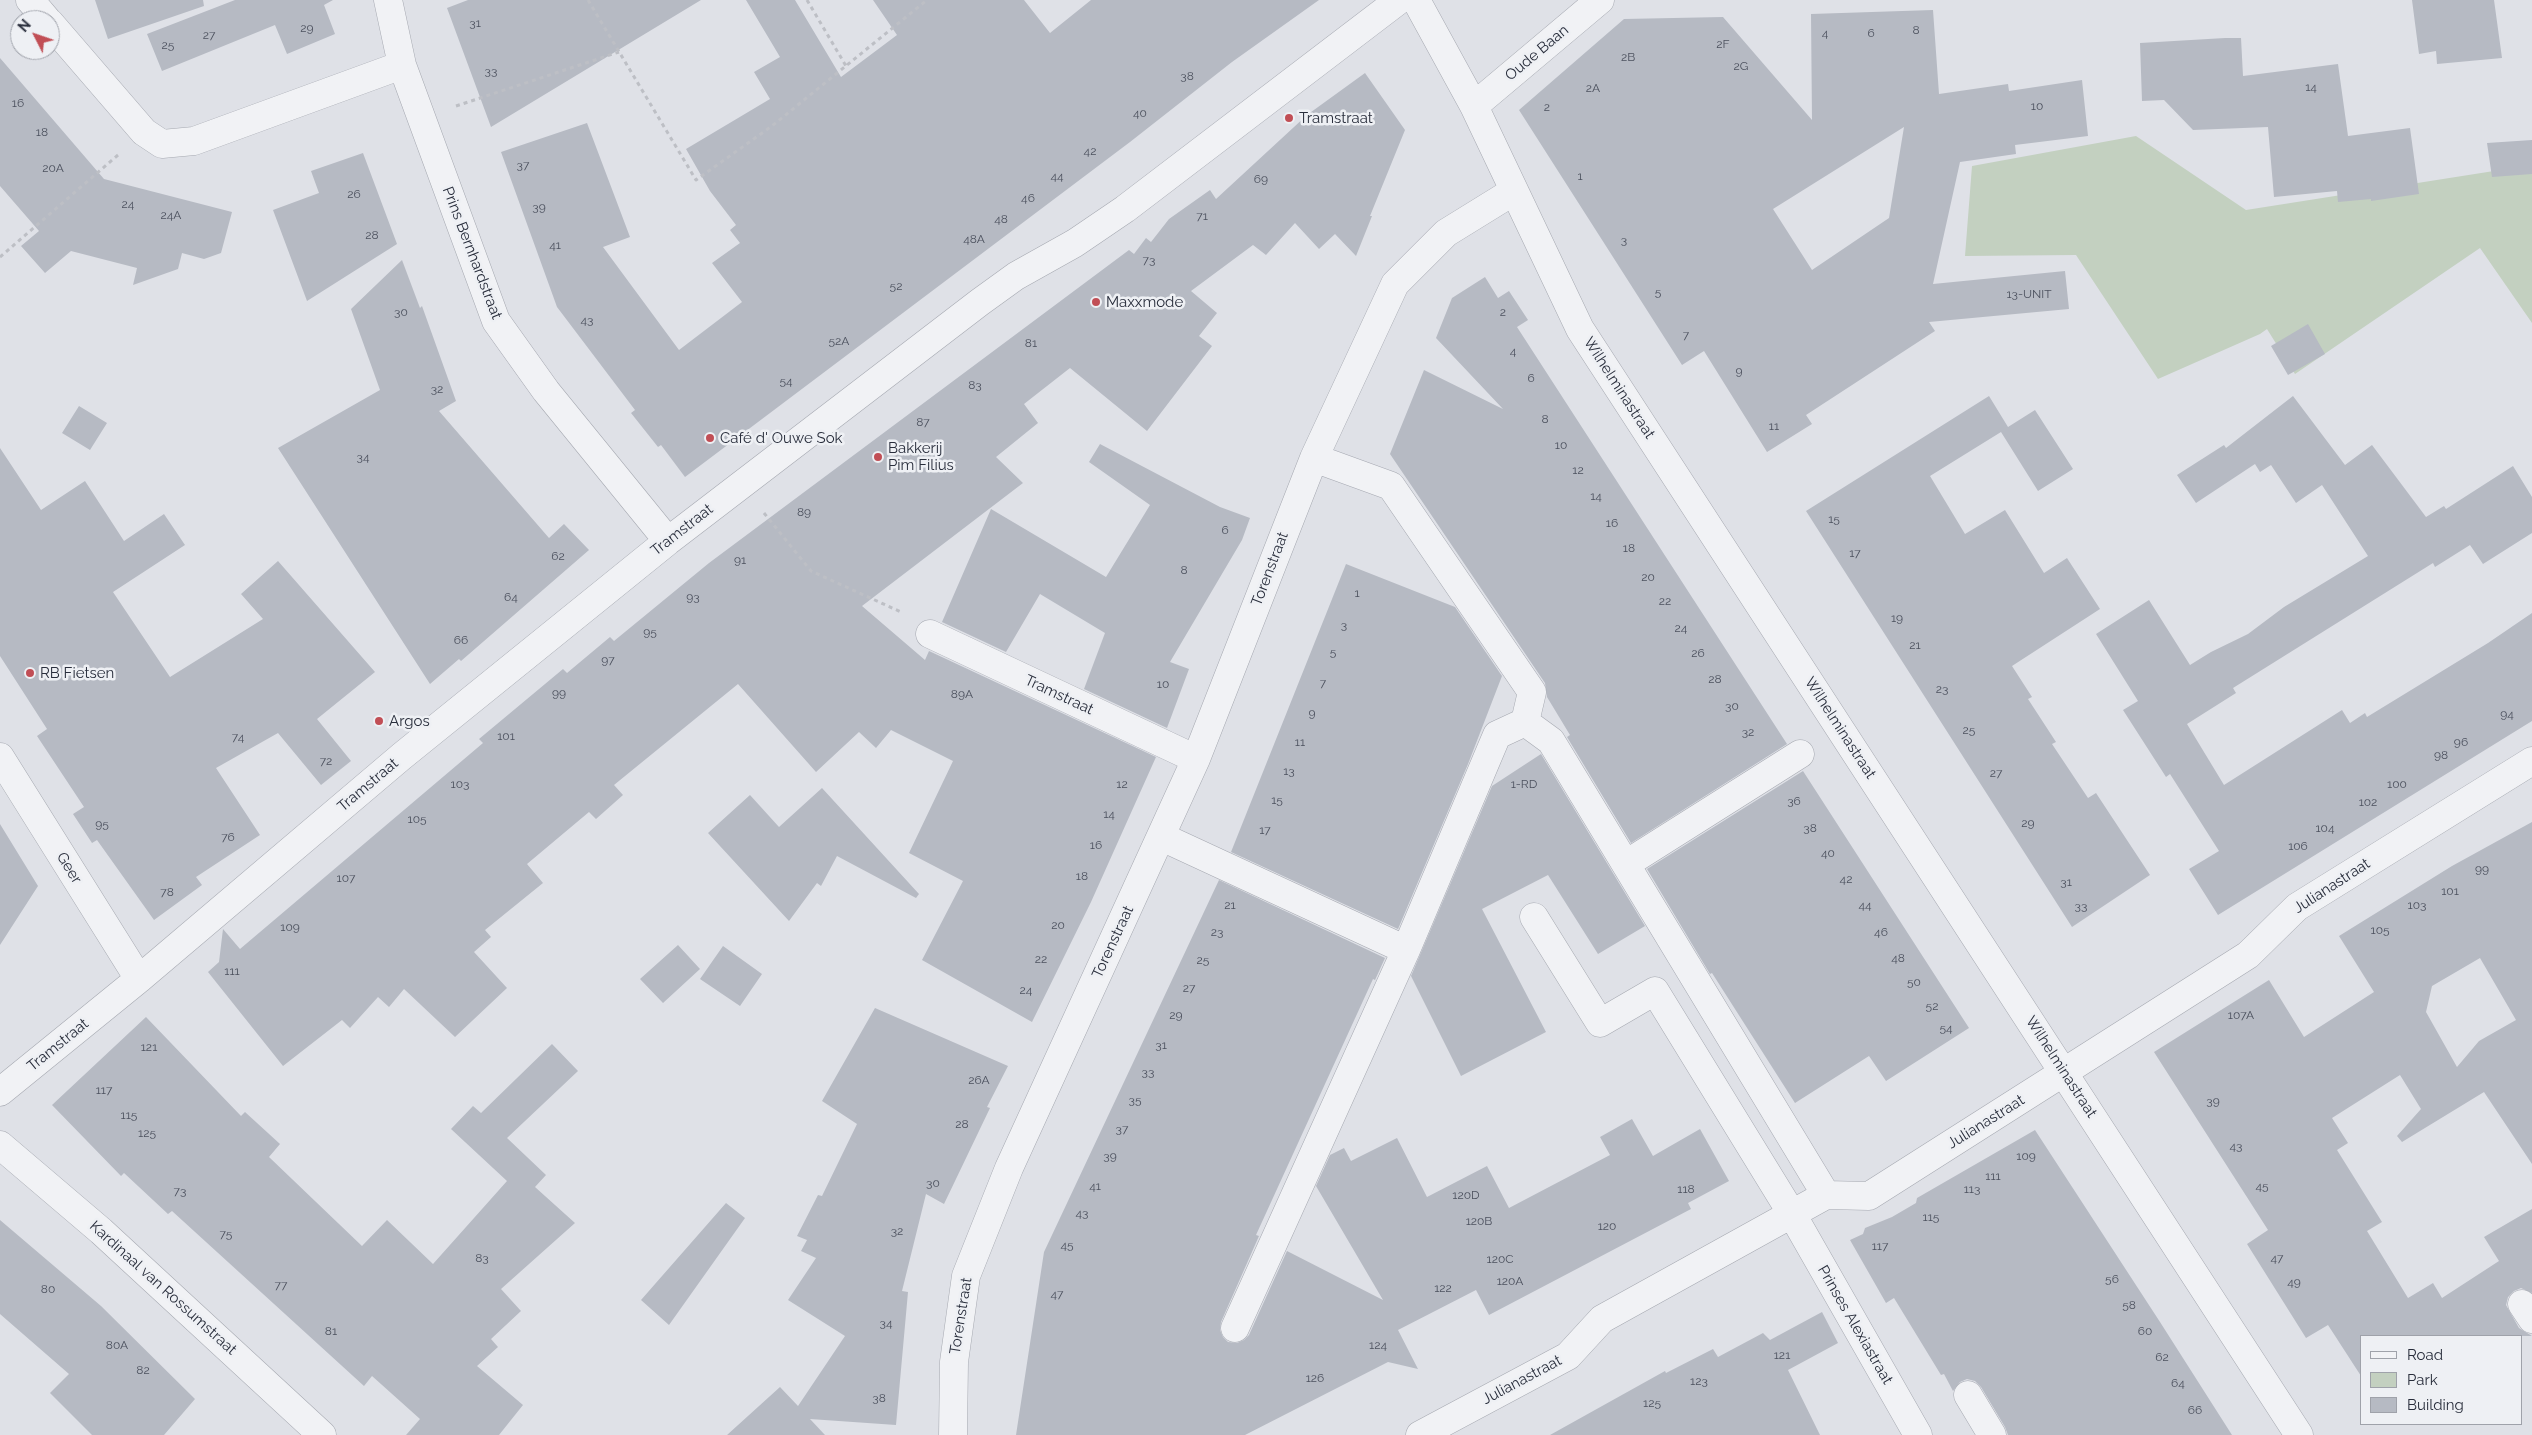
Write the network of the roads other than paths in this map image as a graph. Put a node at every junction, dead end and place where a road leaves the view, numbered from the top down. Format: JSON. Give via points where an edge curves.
{"nodes":[{"id":1,"x":30,"y":0,"type":"edge"},
{"id":2,"x":388,"y":0,"type":"edge"},
{"id":3,"x":1399,"y":0,"type":"edge"},
{"id":4,"x":1416,"y":0,"type":"edge"},
{"id":5,"x":1600,"y":0,"type":"edge"},
{"id":6,"x":38,"y":10,"type":"edge"},
{"id":7,"x":60,"y":35,"type":"edge"},
{"id":8,"x":402,"y":65,"type":"junction"},
{"id":9,"x":1474,"y":106,"type":"junction"},
{"id":10,"x":1514,"y":191,"type":"junction"},
{"id":11,"x":1314,"y":458,"type":"junction"},
{"id":12,"x":668,"y":541,"type":"junction"},
{"id":13,"x":930,"y":634,"type":"road end"},
{"id":14,"x":1525,"y":722,"type":"junction"},
{"id":15,"x":1800,"y":754,"type":"dead end"},
{"id":16,"x":0,"y":757,"type":"edge"},
{"id":17,"x":1196,"y":759,"type":"junction"},
{"id":18,"x":2532,"y":761,"type":"edge"},
{"id":19,"x":1162,"y":837,"type":"junction"},
{"id":20,"x":1626,"y":864,"type":"junction"},
{"id":21,"x":1534,"y":918,"type":"dead end"},
{"id":22,"x":1406,"y":950,"type":"junction"},
{"id":23,"x":139,"y":979,"type":"junction"},
{"id":24,"x":2065,"y":1072,"type":"junction"},
{"id":25,"x":0,"y":1092,"type":"edge"},
{"id":26,"x":0,"y":1145,"type":"edge"},
{"id":27,"x":1826,"y":1195,"type":"junction"},
{"id":28,"x":1792,"y":1214,"type":"junction"},
{"id":29,"x":1235,"y":1328,"type":"dead end"},
{"id":30,"x":1968,"y":1395,"type":"dead end"},
{"id":31,"x":322,"y":1435,"type":"edge"},
{"id":32,"x":953,"y":1435,"type":"edge"},
{"id":33,"x":1420,"y":1435,"type":"edge"},
{"id":34,"x":1918,"y":1435,"type":"edge"},
{"id":35,"x":1992,"y":1435,"type":"edge"},
{"id":36,"x":2299,"y":1435,"type":"edge"}],
"edges":[{"from":1,"to":6,"type":"street"},
{"from":2,"to":8,"type":"street","name":"Prins Bernhardstraat"},
{"from":3,"to":12,"type":"street","name":"Tramstraat","via":[[1125,209],[980,302]]},
{"from":4,"to":9,"type":"street","name":"Wilhelminastraat"},
{"from":5,"to":9,"type":"street","name":"Oude Baan"},
{"from":7,"to":8,"type":"street","via":[[144,132],[162,144],[194,141]]},
{"from":8,"to":12,"type":"street","name":"Prins Bernhardstraat","via":[[496,321],[546,391]]},
{"from":9,"to":10,"type":"street","name":"Wilhelminastraat"},
{"from":10,"to":11,"type":"street","name":"Torenstraat","via":[[1446,233],[1395,284]]},
{"from":10,"to":24,"type":"street","name":"Wilhelminastraat","via":[[1580,329]]},
{"from":11,"to":14,"type":"street","via":[[1391,486],[1532,692]]},
{"from":11,"to":17,"type":"street","name":"Torenstraat"},
{"from":12,"to":23,"type":"street","name":"Tramstraat","via":[[402,756]]},
{"from":13,"to":17,"type":"street","name":"Tramstraat"},
{"from":14,"to":20,"type":"street","via":[[1551,741]]},
{"from":14,"to":22,"type":"street","via":[[1497,736]]},
{"from":15,"to":20,"type":"street"},
{"from":16,"to":23,"type":"street","name":"Geer"},
{"from":17,"to":19,"type":"street","name":"Torenstraat"},
{"from":18,"to":24,"type":"street","name":"Julianastraat","via":[[2296,907],[2248,954]]},
{"from":19,"to":22,"type":"street"},
{"from":19,"to":32,"type":"street","name":"Torenstraat","via":[[1009,1168],[966,1276],[954,1362]]},
{"from":20,"to":27,"type":"street"},
{"from":21,"to":28,"type":"street","name":"Prinses Alexiastraat","via":[[1600,1023],[1655,991]]},
{"from":22,"to":29,"type":"street"},
{"from":23,"to":25,"type":"street","name":"Tramstraat"},
{"from":24,"to":27,"type":"street","name":"Julianastraat","via":[[1869,1196]]},
{"from":24,"to":36,"type":"street","name":"Wilhelminastraat"},
{"from":26,"to":31,"type":"street","name":"Kardinaal van Rossumstraat","via":[[101,1230]]},
{"from":27,"to":28,"type":"street","name":"Julianastraat"},
{"from":28,"to":33,"type":"street","name":"Julianastraat","via":[[1602,1319],[1568,1356]]},
{"from":28,"to":34,"type":"street","name":"Prinses Alexiastraat"},
{"from":30,"to":35,"type":"street"}]}
